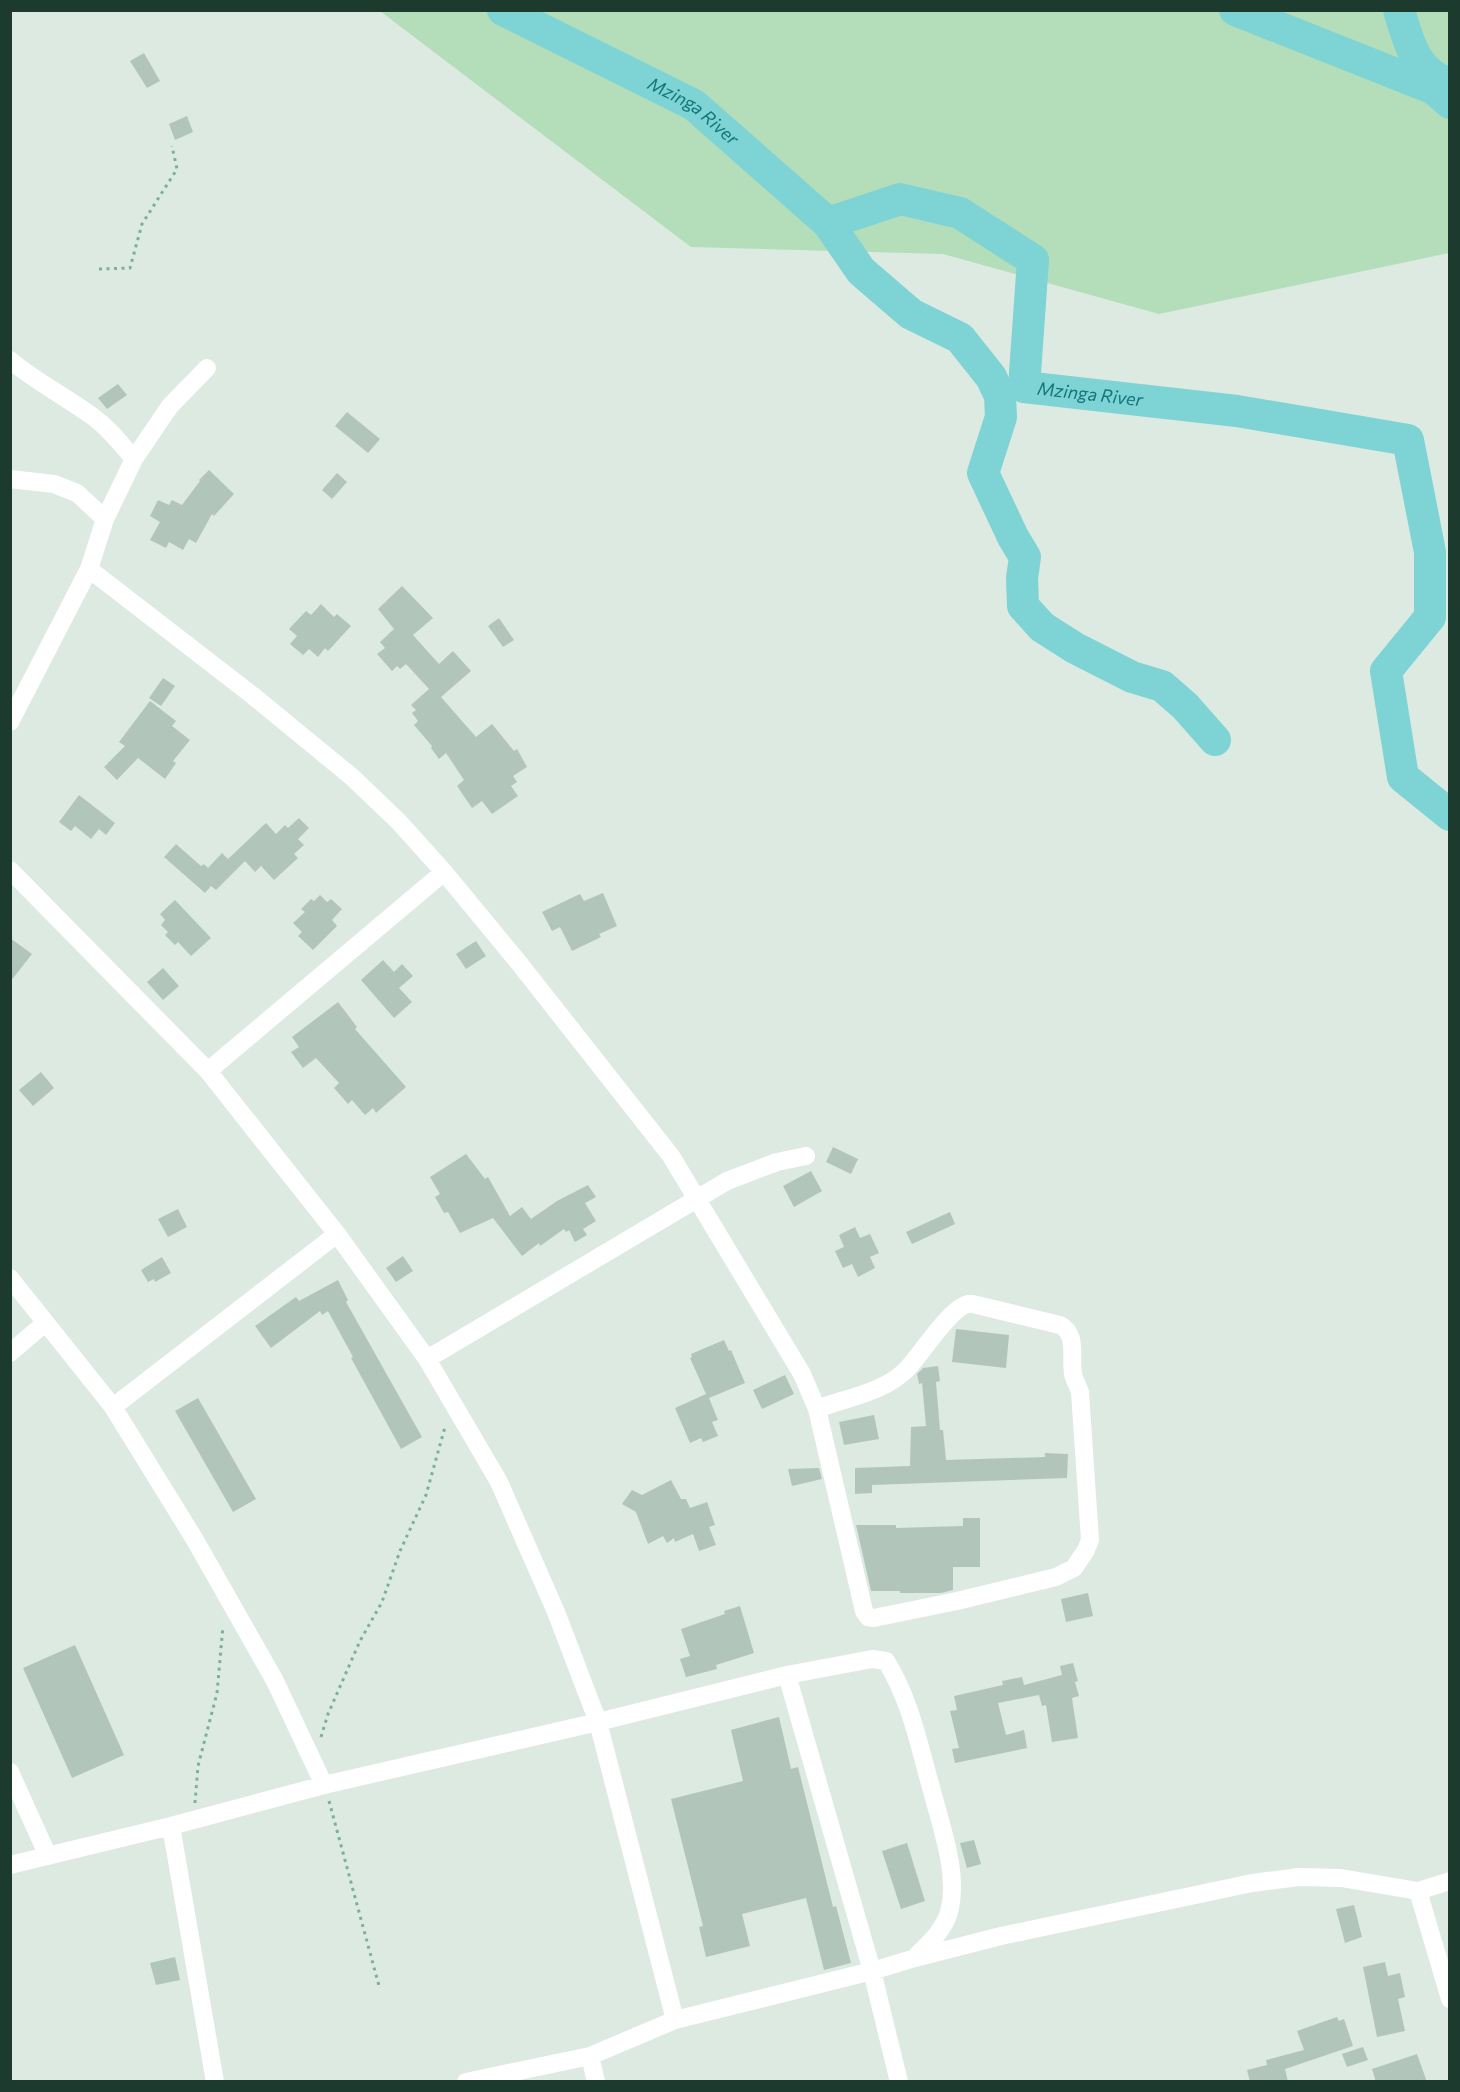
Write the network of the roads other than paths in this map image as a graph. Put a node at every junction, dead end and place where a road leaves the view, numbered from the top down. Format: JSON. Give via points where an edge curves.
{"nodes":[{"id":1,"x":10,"y":360,"type":"edge"},
{"id":2,"x":207,"y":368,"type":"dead end"},
{"id":3,"x":134,"y":459,"type":"junction"},
{"id":4,"x":10,"y":479,"type":"edge"},
{"id":5,"x":105,"y":519,"type":"junction"},
{"id":6,"x":89,"y":569,"type":"junction"},
{"id":7,"x":10,"y":722,"type":"edge"},
{"id":8,"x":10,"y":870,"type":"edge"},
{"id":9,"x":444,"y":872,"type":"junction"},
{"id":10,"x":208,"y":1071,"type":"junction"},
{"id":11,"x":806,"y":1156,"type":"dead end"},
{"id":12,"x":695,"y":1199,"type":"junction"},
{"id":13,"x":337,"y":1234,"type":"junction"},
{"id":14,"x":10,"y":1278,"type":"edge"},
{"id":15,"x":45,"y":1323,"type":"junction"},
{"id":16,"x":10,"y":1353,"type":"edge"},
{"id":17,"x":427,"y":1359,"type":"junction"},
{"id":18,"x":112,"y":1407,"type":"junction"},
{"id":19,"x":817,"y":1408,"type":"junction"},
{"id":20,"x":787,"y":1675,"type":"junction"},
{"id":21,"x":598,"y":1722,"type":"junction"},
{"id":22,"x":10,"y":1772,"type":"edge"},
{"id":23,"x":324,"y":1785,"type":"junction"},
{"id":24,"x":171,"y":1826,"type":"junction"},
{"id":25,"x":48,"y":1856,"type":"junction"},
{"id":26,"x":10,"y":1865,"type":"edge"},
{"id":27,"x":1449,"y":1881,"type":"edge"},
{"id":28,"x":1418,"y":1890,"type":"junction"},
{"id":29,"x":915,"y":1958,"type":"junction"},
{"id":30,"x":872,"y":1971,"type":"junction"},
{"id":31,"x":1449,"y":1999,"type":"edge"},
{"id":32,"x":675,"y":2020,"type":"junction"},
{"id":33,"x":590,"y":2056,"type":"junction"},
{"id":34,"x":215,"y":2082,"type":"edge"},
{"id":35,"x":466,"y":2082,"type":"edge"},
{"id":36,"x":596,"y":2082,"type":"edge"},
{"id":37,"x":899,"y":2082,"type":"edge"}],
"edges":[{"from":1,"to":3,"type":"street","via":[[92,416]]},
{"from":2,"to":3,"type":"street","via":[[171,406]]},
{"from":3,"to":5,"type":"street"},
{"from":4,"to":5,"type":"street","via":[[54,484],[77,493]]},
{"from":5,"to":6,"type":"street"},
{"from":6,"to":7,"type":"street"},
{"from":6,"to":9,"type":"street","via":[[252,694],[352,777]]},
{"from":8,"to":10,"type":"street"},
{"from":9,"to":10,"type":"street"},
{"from":9,"to":12,"type":"street","via":[[671,1156]]},
{"from":10,"to":13,"type":"street"},
{"from":11,"to":12,"type":"street","via":[[751,1171]]},
{"from":12,"to":17,"type":"street"},
{"from":12,"to":19,"type":"street","via":[[783,1340]]},
{"from":13,"to":17,"type":"street"},
{"from":13,"to":18,"type":"street"},
{"from":14,"to":15,"type":"street"},
{"from":15,"to":16,"type":"street"},
{"from":15,"to":18,"type":"street"},
{"from":17,"to":21,"type":"street","via":[[499,1482],[556,1612]]},
{"from":18,"to":23,"type":"street","via":[[201,1550],[275,1681]]},
{"from":19,"to":19,"type":"street","via":[[896,1378],[967,1304],[1067,1328],[1072,1375],[1080,1392],[1090,1540],[1086,1550],[1074,1568],[1056,1577],[868,1617]]},
{"from":20,"to":21,"type":"street"},
{"from":20,"to":29,"type":"street","via":[[872,1659],[886,1661],[898,1680],[913,1719],[953,1881],[944,1924]]},
{"from":20,"to":30,"type":"street"},
{"from":21,"to":23,"type":"street"},
{"from":21,"to":32,"type":"street"},
{"from":22,"to":25,"type":"street"},
{"from":23,"to":24,"type":"street"},
{"from":24,"to":25,"type":"street"},
{"from":24,"to":34,"type":"street"},
{"from":25,"to":26,"type":"street"},
{"from":27,"to":28,"type":"street"},
{"from":28,"to":29,"type":"street","via":[[1341,1878],[1299,1877],[1252,1883]]},
{"from":28,"to":31,"type":"street"},
{"from":29,"to":30,"type":"street"},
{"from":30,"to":32,"type":"street"},
{"from":30,"to":37,"type":"street"},
{"from":32,"to":33,"type":"street"},
{"from":33,"to":35,"type":"street"},
{"from":33,"to":36,"type":"street"}]}
